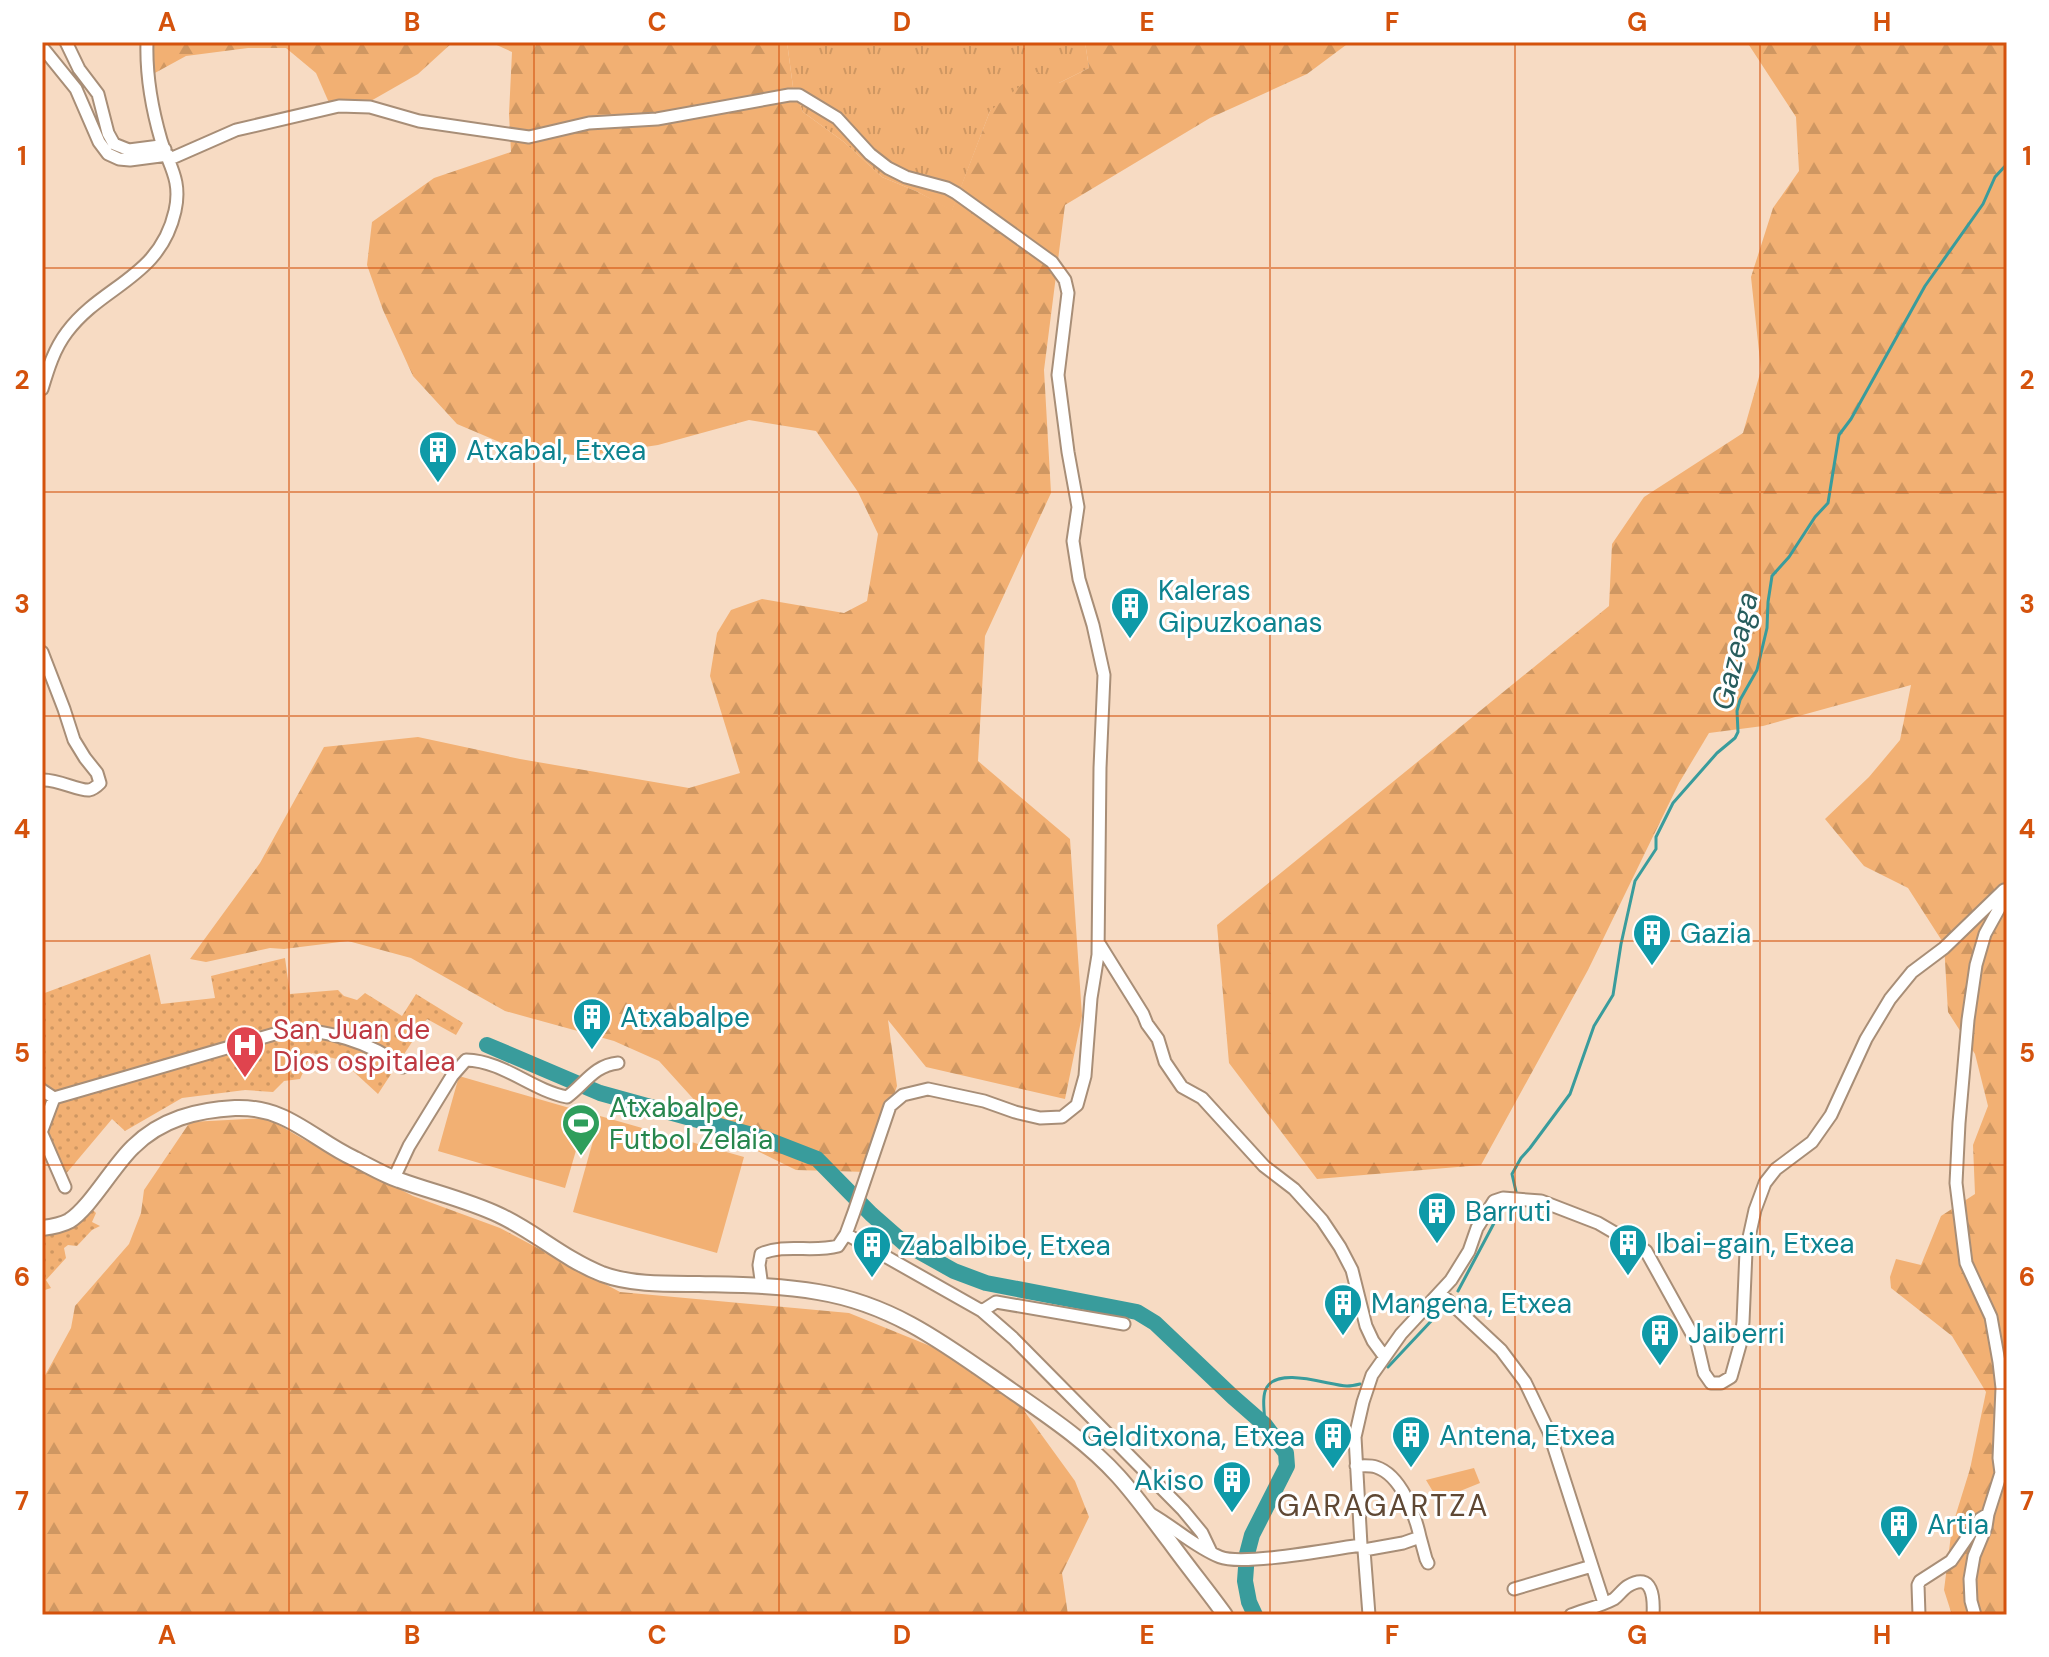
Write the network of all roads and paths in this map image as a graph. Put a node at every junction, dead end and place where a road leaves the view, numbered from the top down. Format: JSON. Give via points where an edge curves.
{"nodes":[{"id":1,"x":66,"y":42,"type":"edge"},
{"id":2,"x":147,"y":42,"type":"edge"},
{"id":3,"x":42,"y":47,"type":"edge"},
{"id":4,"x":167,"y":155,"type":"junction"},
{"id":5,"x":42,"y":389,"type":"edge"},
{"id":6,"x":42,"y":652,"type":"edge"},
{"id":7,"x":42,"y":780,"type":"edge"},
{"id":8,"x":1098,"y":941,"type":"junction"},
{"id":9,"x":618,"y":1063,"type":"dead end"},
{"id":10,"x":403,"y":1067,"type":"dead end"},
{"id":11,"x":42,"y":1090,"type":"edge"},
{"id":12,"x":54,"y":1098,"type":"junction"},
{"id":13,"x":42,"y":1132,"type":"edge"},
{"id":14,"x":394,"y":1178,"type":"junction"},
{"id":15,"x":65,"y":1187,"type":"dead end"},
{"id":16,"x":42,"y":1228,"type":"edge"},
{"id":17,"x":846,"y":1234,"type":"junction"},
{"id":18,"x":762,"y":1287,"type":"junction"},
{"id":19,"x":1440,"y":1293,"type":"junction"},
{"id":20,"x":982,"y":1311,"type":"junction"},
{"id":21,"x":1124,"y":1324,"type":"dead end"},
{"id":22,"x":1384,"y":1356,"type":"junction"},
{"id":23,"x":1356,"y":1466,"type":"junction"},
{"id":24,"x":1148,"y":1513,"type":"junction"},
{"id":25,"x":1988,"y":1514,"type":"junction"},
{"id":26,"x":1420,"y":1537,"type":"junction"},
{"id":27,"x":1362,"y":1548,"type":"junction"},
{"id":28,"x":1211,"y":1552,"type":"junction"},
{"id":29,"x":1428,"y":1563,"type":"dead end"},
{"id":30,"x":1592,"y":1566,"type":"junction"},
{"id":31,"x":1514,"y":1589,"type":"dead end"},
{"id":32,"x":1604,"y":1603,"type":"junction"},
{"id":33,"x":1225,"y":1615,"type":"edge"},
{"id":34,"x":1369,"y":1615,"type":"edge"},
{"id":35,"x":1571,"y":1615,"type":"edge"},
{"id":36,"x":1653,"y":1615,"type":"edge"},
{"id":37,"x":1919,"y":1615,"type":"edge"},
{"id":38,"x":1975,"y":1615,"type":"edge"}],
"edges":[{"from":1,"to":4,"type":"street","via":[[98,94],[114,144],[129,150],[156,146]]},
{"from":2,"to":4,"type":"street","via":[[151,94]]},
{"from":3,"to":4,"type":"street","via":[[76,89],[108,154],[130,160]]},
{"from":4,"to":5,"type":"street","via":[[178,190],[165,241],[140,272],[66,332]]},
{"from":4,"to":8,"type":"street","via":[[236,130],[339,106],[370,107],[419,121],[529,137],[589,123],[657,119],[799,95],[837,118],[888,168],[947,188],[1052,262],[1068,293],[1058,375],[1078,507],[1073,541],[1104,675]]},
{"from":6,"to":7,"type":"street","via":[[74,740],[100,783],[86,790]]},
{"from":8,"to":17,"type":"street","via":[[1085,1076],[1077,1105],[1062,1117],[1040,1118],[954,1093],[928,1089],[903,1095],[890,1106]]},
{"from":8,"to":22,"type":"street","via":[[1182,1087],[1202,1098],[1328,1229],[1352,1270],[1366,1326]]},
{"from":9,"to":14,"type":"street","via":[[605,1066],[567,1097],[508,1070],[466,1060]]},
{"from":10,"to":12,"type":"street","via":[[356,1042],[320,1031],[285,1031]]},
{"from":11,"to":12,"type":"street"},
{"from":12,"to":13,"type":"street"},
{"from":13,"to":15,"type":"street"},
{"from":14,"to":16,"type":"main road","via":[[270,1111],[203,1111],[165,1124],[141,1140],[73,1218]]},
{"from":14,"to":18,"type":"main road","via":[[497,1214],[603,1274],[656,1284]]},
{"from":17,"to":18,"type":"street","via":[[838,1246],[761,1254]]},
{"from":17,"to":20,"type":"street"},
{"from":18,"to":24,"type":"main road","via":[[850,1298],[926,1332],[1094,1452]]},
{"from":19,"to":22,"type":"street"},
{"from":19,"to":25,"type":"street","via":[[1494,1201],[1541,1201],[1598,1223],[1646,1251],[1697,1343],[1704,1373],[1711,1383],[1731,1377],[1741,1334],[1746,1251],[1765,1183],[1812,1142],[1831,1115],[1866,1039],[1912,972],[2004,890],[1980,946],[1973,986],[1956,1183],[1966,1263],[1991,1317],[2002,1388],[2001,1473]]},
{"from":19,"to":30,"type":"street","via":[[1524,1379],[1549,1432]]},
{"from":20,"to":21,"type":"street","via":[[996,1302]]},
{"from":20,"to":28,"type":"street","via":[[1183,1510]]},
{"from":22,"to":23,"type":"street","via":[[1363,1402],[1355,1437]]},
{"from":23,"to":26,"type":"street","via":[[1374,1466],[1395,1481]]},
{"from":23,"to":27,"type":"street"},
{"from":24,"to":28,"type":"street"},
{"from":24,"to":33,"type":"main road"},
{"from":25,"to":37,"type":"street","via":[[1951,1561],[1920,1581]]},
{"from":25,"to":38,"type":"street","via":[[1970,1579]]},
{"from":26,"to":27,"type":"street"},
{"from":26,"to":29,"type":"street"},
{"from":27,"to":28,"type":"street","via":[[1239,1561]]},
{"from":27,"to":34,"type":"street"},
{"from":30,"to":31,"type":"street"},
{"from":30,"to":32,"type":"street"},
{"from":32,"to":35,"type":"street"},
{"from":32,"to":36,"type":"street","via":[[1641,1583],[1653,1591]]}]}
